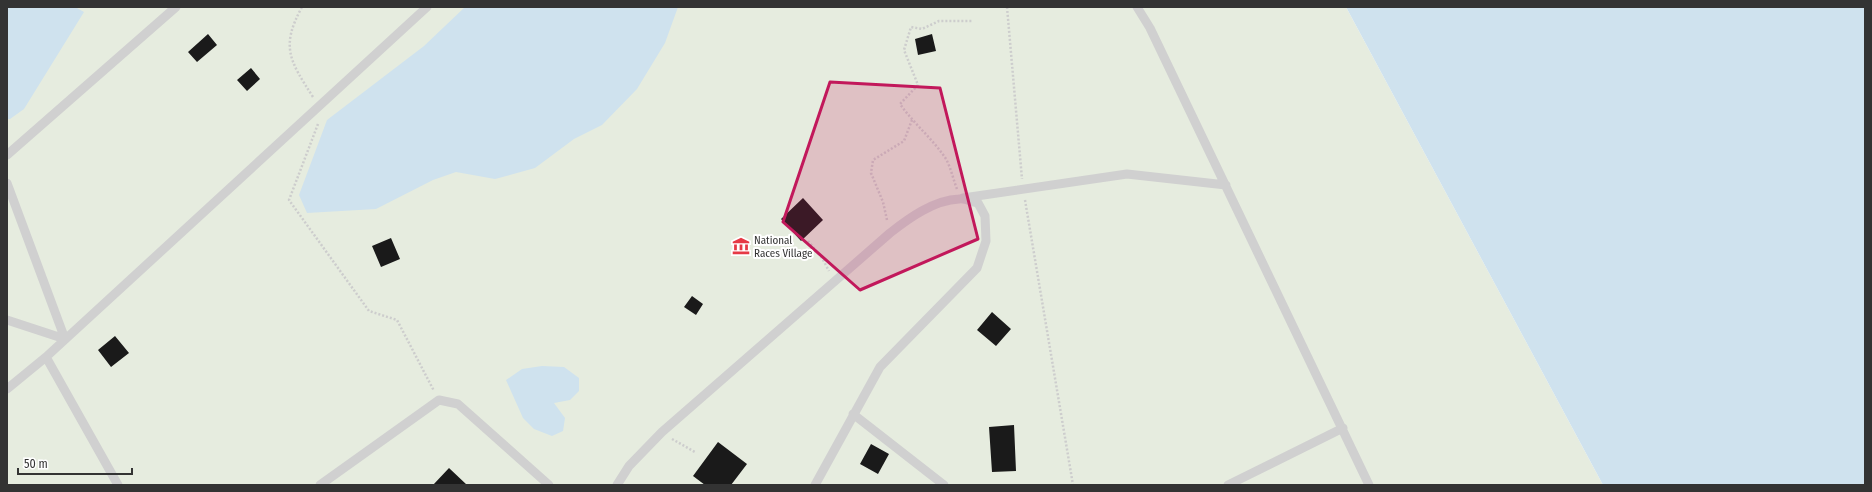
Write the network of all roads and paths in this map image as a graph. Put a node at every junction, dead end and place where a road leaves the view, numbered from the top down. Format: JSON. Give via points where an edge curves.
{"nodes":[{"id":1,"x":176,"y":7,"type":"edge"},
{"id":2,"x":302,"y":7,"type":"edge"},
{"id":3,"x":427,"y":7,"type":"edge"},
{"id":4,"x":1007,"y":7,"type":"edge"},
{"id":5,"x":1137,"y":7,"type":"edge"},
{"id":6,"x":972,"y":21,"type":"dead end"},
{"id":7,"x":318,"y":106,"type":"junction"},
{"id":8,"x":912,"y":120,"type":"junction"},
{"id":9,"x":7,"y":154,"type":"edge"},
{"id":10,"x":7,"y":183,"type":"edge"},
{"id":11,"x":1226,"y":185,"type":"junction"},
{"id":12,"x":1023,"y":188,"type":"junction"},
{"id":13,"x":960,"y":199,"type":"junction"},
{"id":14,"x":890,"y":233,"type":"junction"},
{"id":15,"x":808,"y":241,"type":"dead end"},
{"id":16,"x":835,"y":282,"type":"junction"},
{"id":17,"x":7,"y":320,"type":"edge"},
{"id":18,"x":65,"y":339,"type":"junction"},
{"id":19,"x":46,"y":357,"type":"junction"},
{"id":20,"x":7,"y":389,"type":"edge"},
{"id":21,"x":439,"y":400,"type":"junction"},
{"id":22,"x":853,"y":414,"type":"junction"},
{"id":23,"x":1343,"y":428,"type":"junction"},
{"id":24,"x":662,"y":432,"type":"junction"},
{"id":25,"x":695,"y":452,"type":"dead end"},
{"id":26,"x":118,"y":485,"type":"edge"},
{"id":27,"x":320,"y":485,"type":"edge"},
{"id":28,"x":549,"y":485,"type":"edge"},
{"id":29,"x":617,"y":485,"type":"edge"},
{"id":30,"x":815,"y":485,"type":"edge"},
{"id":31,"x":944,"y":485,"type":"edge"},
{"id":32,"x":1073,"y":485,"type":"edge"},
{"id":33,"x":1228,"y":485,"type":"edge"},
{"id":34,"x":1370,"y":485,"type":"edge"}],
"edges":[{"from":1,"to":9,"type":"lane"},
{"from":2,"to":7,"type":"path","via":[[293,23],[288,43],[295,69]]},
{"from":3,"to":7,"type":"lane"},
{"from":4,"to":12,"type":"path"},
{"from":5,"to":11,"type":"lane","via":[[1150,28]]},
{"from":6,"to":8,"type":"path","via":[[939,21],[922,29],[911,27],[904,50],[918,85],[900,104]]},
{"from":7,"to":18,"type":"lane"},
{"from":7,"to":21,"type":"path","via":[[320,118],[289,200],[368,311],[397,320]]},
{"from":8,"to":13,"type":"path","via":[[947,161]]},
{"from":8,"to":14,"type":"path","via":[[904,141],[873,160],[871,173],[883,202]]},
{"from":10,"to":18,"type":"lane"},
{"from":11,"to":12,"type":"lane","via":[[1127,174]]},
{"from":11,"to":23,"type":"lane"},
{"from":12,"to":13,"type":"lane"},
{"from":12,"to":32,"type":"path"},
{"from":13,"to":14,"type":"lane","via":[[931,206]]},
{"from":13,"to":22,"type":"lane","via":[[978,203],[985,216],[986,241],[977,268],[880,368]]},
{"from":14,"to":16,"type":"lane"},
{"from":15,"to":16,"type":"path","via":[[822,258]]},
{"from":16,"to":24,"type":"lane"},
{"from":17,"to":18,"type":"lane"},
{"from":18,"to":19,"type":"lane"},
{"from":19,"to":20,"type":"lane"},
{"from":19,"to":26,"type":"lane"},
{"from":21,"to":27,"type":"lane"},
{"from":21,"to":28,"type":"lane","via":[[458,404]]},
{"from":22,"to":30,"type":"lane"},
{"from":22,"to":31,"type":"lane"},
{"from":23,"to":33,"type":"lane"},
{"from":23,"to":34,"type":"lane"},
{"from":24,"to":25,"type":"path"},
{"from":24,"to":29,"type":"lane","via":[[630,466]]}]}
